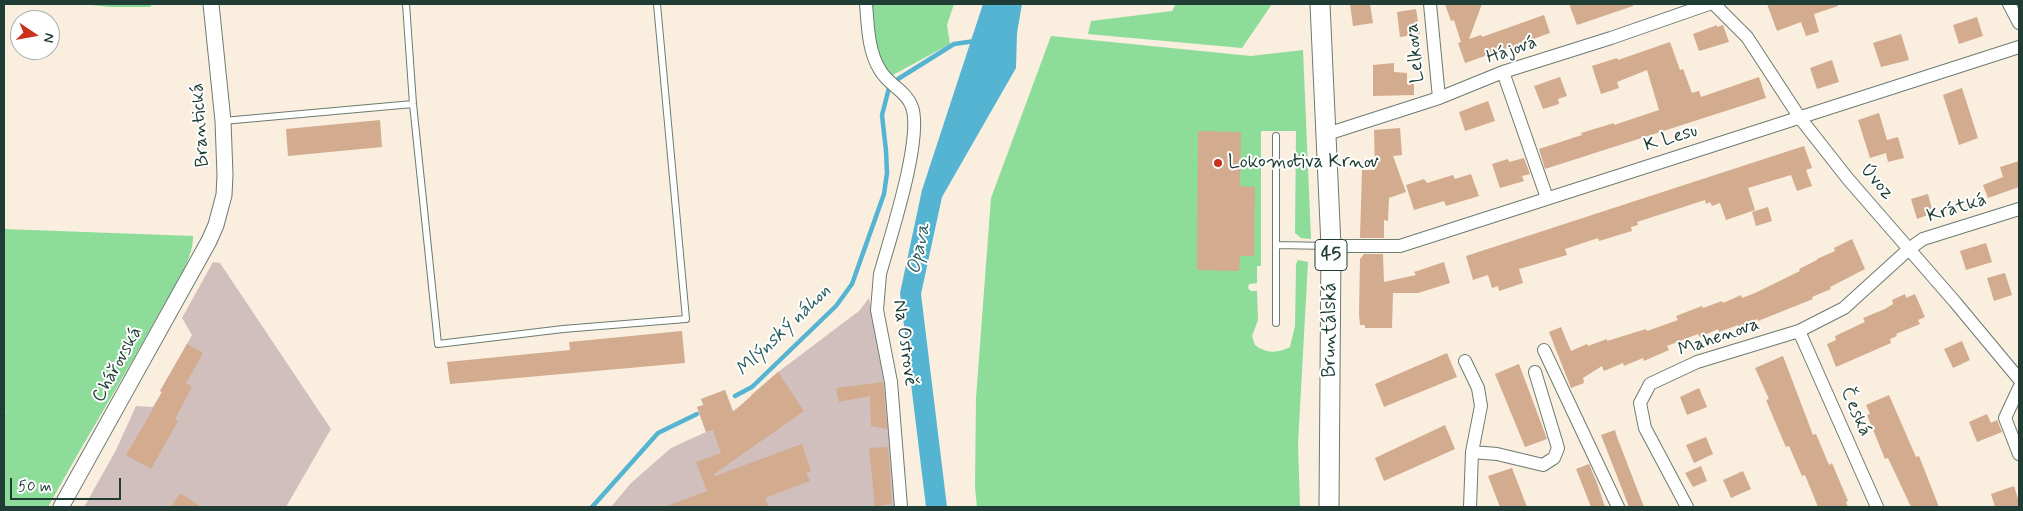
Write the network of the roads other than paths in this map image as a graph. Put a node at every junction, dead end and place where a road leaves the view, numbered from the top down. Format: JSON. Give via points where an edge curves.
{"nodes":[{"id":1,"x":211,"y":4,"type":"edge"},
{"id":2,"x":406,"y":4,"type":"edge"},
{"id":3,"x":657,"y":4,"type":"edge"},
{"id":4,"x":866,"y":4,"type":"edge"},
{"id":5,"x":1320,"y":4,"type":"edge"},
{"id":6,"x":1430,"y":4,"type":"edge"},
{"id":7,"x":1709,"y":4,"type":"edge"},
{"id":8,"x":1714,"y":4,"type":"edge"},
{"id":9,"x":2009,"y":4,"type":"edge"},
{"id":10,"x":2019,"y":23,"type":"edge"},
{"id":11,"x":2019,"y":47,"type":"edge"},
{"id":12,"x":1503,"y":72,"type":"junction"},
{"id":13,"x":1439,"y":98,"type":"junction"},
{"id":14,"x":413,"y":104,"type":"junction"},
{"id":15,"x":1800,"y":118,"type":"junction"},
{"id":16,"x":223,"y":122,"type":"junction"},
{"id":17,"x":1327,"y":134,"type":"junction"},
{"id":18,"x":1276,"y":136,"type":"dead end"},
{"id":19,"x":1547,"y":198,"type":"junction"},
{"id":20,"x":2019,"y":209,"type":"edge"},
{"id":21,"x":210,"y":242,"type":"joint"},
{"id":22,"x":1276,"y":245,"type":"junction"},
{"id":23,"x":1332,"y":246,"type":"junction"},
{"id":24,"x":1909,"y":249,"type":"junction"},
{"id":25,"x":1276,"y":323,"type":"dead end"},
{"id":26,"x":1799,"y":331,"type":"junction"},
{"id":27,"x":1544,"y":350,"type":"dead end"},
{"id":28,"x":1465,"y":360,"type":"dead end"},
{"id":29,"x":1535,"y":372,"type":"dead end"},
{"id":30,"x":2019,"y":379,"type":"edge"},
{"id":31,"x":2019,"y":388,"type":"edge"},
{"id":32,"x":1472,"y":452,"type":"junction"},
{"id":33,"x":2019,"y":454,"type":"edge"},
{"id":34,"x":61,"y":507,"type":"edge"},
{"id":35,"x":901,"y":507,"type":"edge"},
{"id":36,"x":1329,"y":507,"type":"edge"},
{"id":37,"x":1470,"y":507,"type":"edge"},
{"id":38,"x":1618,"y":507,"type":"edge"},
{"id":39,"x":1687,"y":507,"type":"edge"},
{"id":40,"x":1878,"y":507,"type":"edge"}],
"edges":[{"from":1,"to":16,"type":"street","name":"Brantická"},
{"from":2,"to":14,"type":"lane"},
{"from":3,"to":14,"type":"lane","via":[[686,319],[438,344]]},
{"from":4,"to":35,"type":"street","name":"Na Ostrově","via":[[870,42],[880,71],[901,90],[913,108],[909,167],[880,274],[877,310],[891,382]]},
{"from":5,"to":17,"type":"main road","name":"Bruntálská","number":"45"},
{"from":6,"to":13,"type":"street","name":"Lelkova"},
{"from":7,"to":12,"type":"street","name":"Hájová"},
{"from":8,"to":15,"type":"street","name":"Úvoz","via":[[1747,37]]},
{"from":9,"to":10,"type":"street"},
{"from":11,"to":15,"type":"street","name":"K Lesu"},
{"from":12,"to":13,"type":"street","name":"Hájová"},
{"from":12,"to":19,"type":"street"},
{"from":13,"to":17,"type":"street","name":"Hájová"},
{"from":14,"to":16,"type":"lane"},
{"from":15,"to":19,"type":"street","name":"K Lesu"},
{"from":15,"to":24,"type":"street","name":"Úvoz"},
{"from":16,"to":21,"type":"street","name":"Brantická","via":[[224,195]]},
{"from":17,"to":23,"type":"main road","name":"Bruntálská","number":"45"},
{"from":18,"to":22,"type":"lane"},
{"from":19,"to":23,"type":"street","name":"K Lesu","via":[[1400,246]]},
{"from":20,"to":24,"type":"street","name":"Krátká","via":[[1923,239]]},
{"from":21,"to":34,"type":"street","name":"Chářovská"},
{"from":22,"to":23,"type":"lane"},
{"from":22,"to":25,"type":"lane"},
{"from":23,"to":36,"type":"main road","name":"Bruntálská","number":"45"},
{"from":24,"to":26,"type":"street","name":"Mahenova","via":[[1844,308]]},
{"from":24,"to":30,"type":"street","name":"Úvoz"},
{"from":26,"to":39,"type":"street","name":"Mahenova","via":[[1697,362],[1650,384],[1640,403],[1645,428]]},
{"from":26,"to":40,"type":"street","name":"Česká"},
{"from":27,"to":38,"type":"street"},
{"from":28,"to":32,"type":"street","via":[[1482,406]]},
{"from":29,"to":32,"type":"street","via":[[1558,448],[1554,458],[1543,465],[1497,454]]},
{"from":31,"to":33,"type":"street","via":[[2005,418]]},
{"from":32,"to":37,"type":"street"}]}
